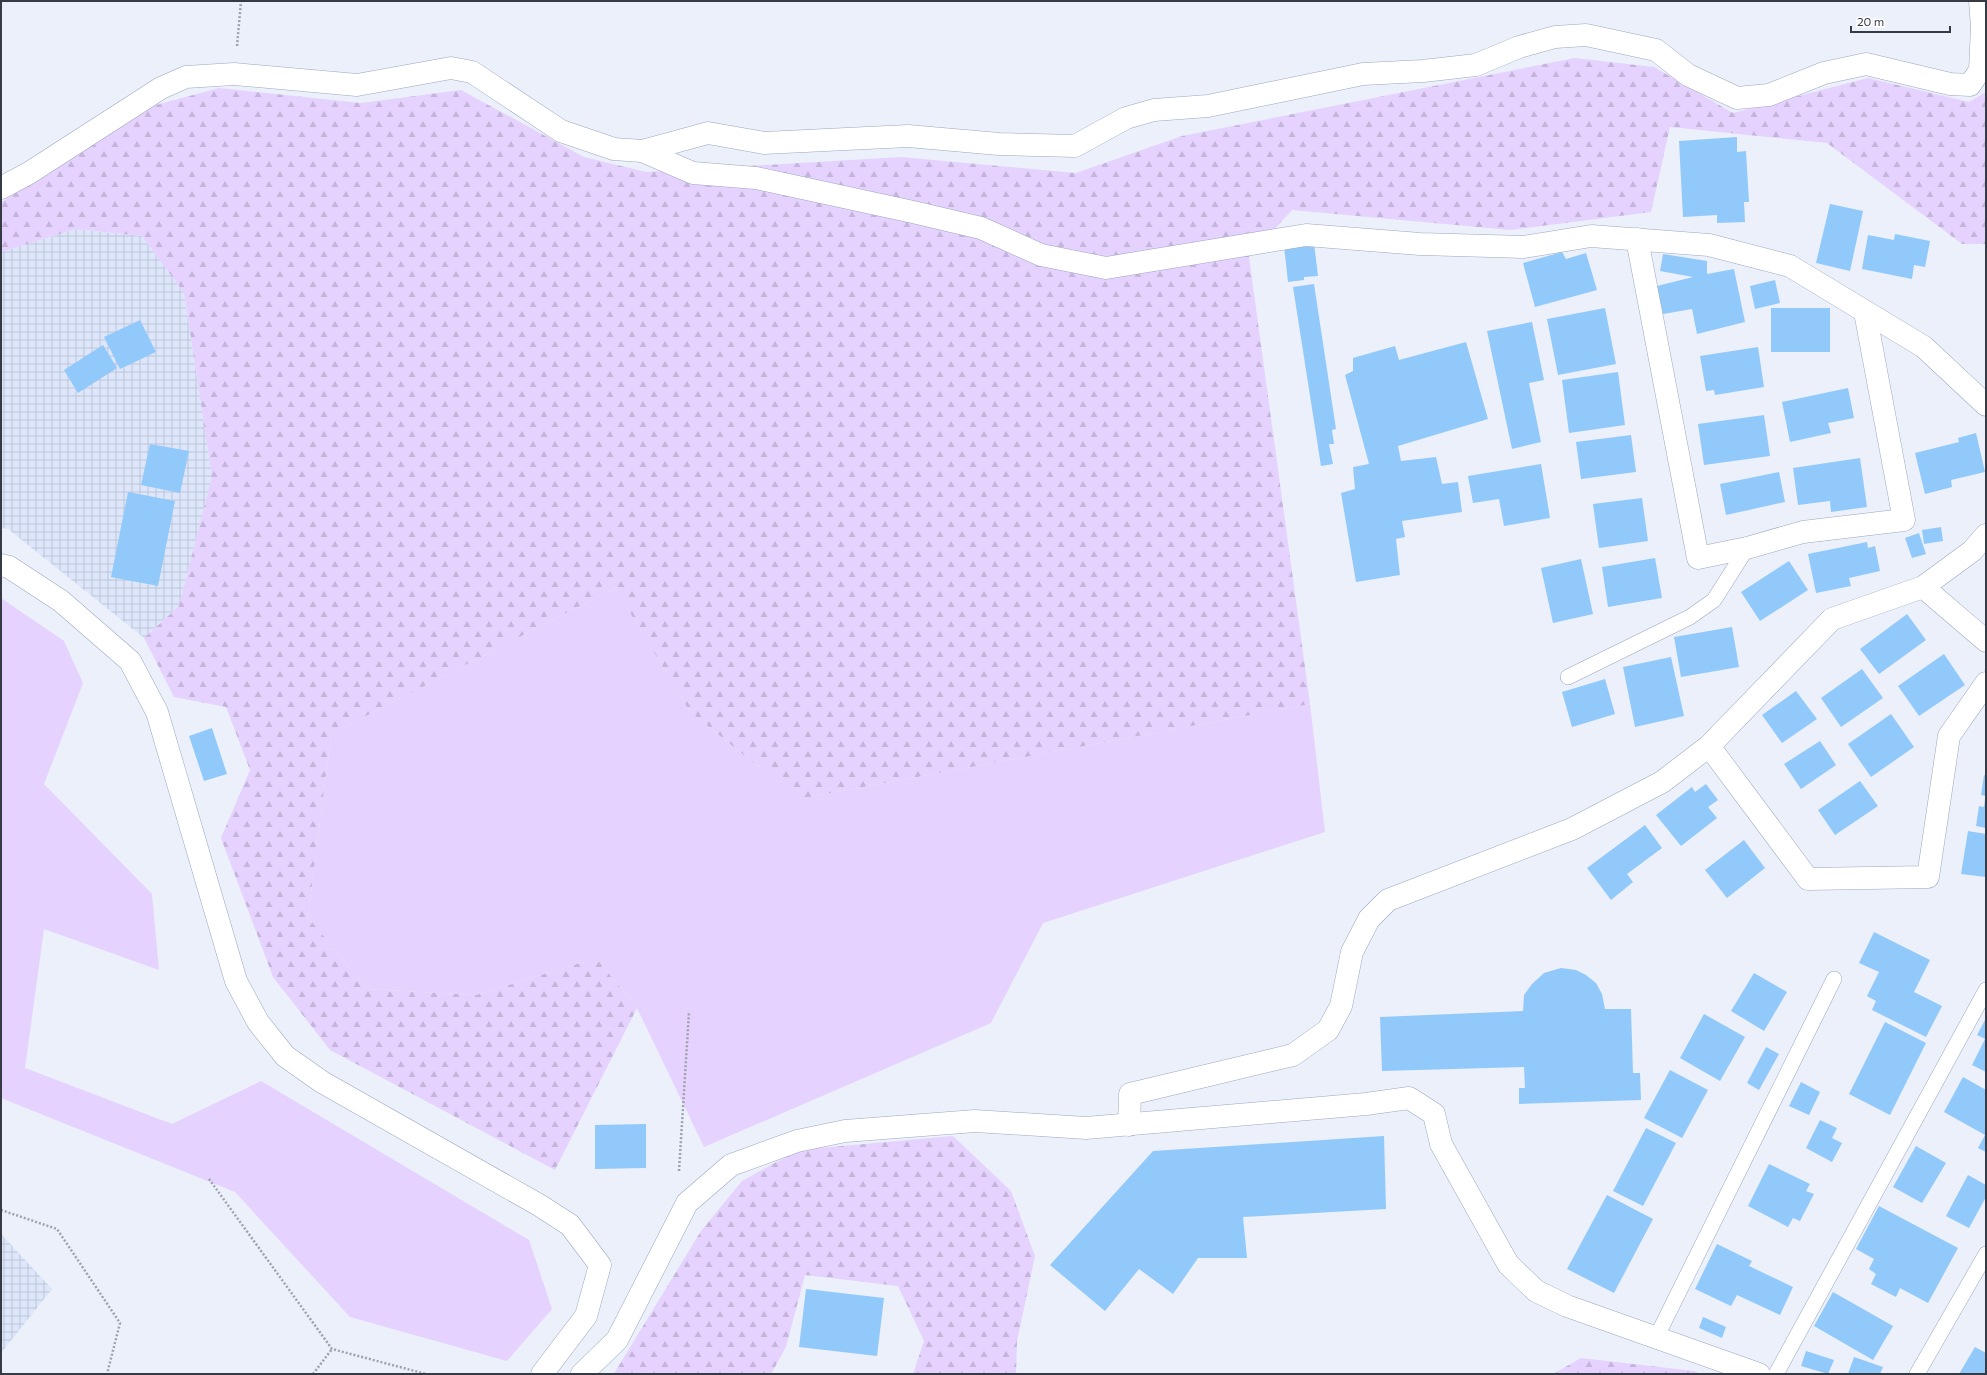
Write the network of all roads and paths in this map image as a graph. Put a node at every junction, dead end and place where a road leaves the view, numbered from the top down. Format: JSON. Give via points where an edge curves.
{"nodes":[{"id":1,"x":241,"y":1,"type":"edge"},
{"id":2,"x":1980,"y":1,"type":"edge"},
{"id":3,"x":234,"y":74,"type":"junction"},
{"id":4,"x":642,"y":151,"type":"junction"},
{"id":5,"x":1,"y":188,"type":"edge"},
{"id":6,"x":1637,"y":239,"type":"junction"},
{"id":7,"x":1865,"y":312,"type":"junction"},
{"id":8,"x":1986,"y":405,"type":"edge"},
{"id":9,"x":1986,"y":535,"type":"edge"},
{"id":10,"x":1747,"y":548,"type":"junction"},
{"id":11,"x":1,"y":565,"type":"edge"},
{"id":12,"x":1924,"y":587,"type":"junction"},
{"id":13,"x":1986,"y":641,"type":"edge"},
{"id":14,"x":1568,"y":677,"type":"dead end"},
{"id":15,"x":1986,"y":683,"type":"edge"},
{"id":16,"x":1709,"y":746,"type":"junction"},
{"id":17,"x":1834,"y":979,"type":"dead end"},
{"id":18,"x":1986,"y":990,"type":"edge"},
{"id":19,"x":688,"y":1012,"type":"dead end"},
{"id":20,"x":1129,"y":1125,"type":"junction"},
{"id":21,"x":209,"y":1179,"type":"dead end"},
{"id":22,"x":687,"y":1203,"type":"junction"},
{"id":23,"x":1,"y":1210,"type":"edge"},
{"id":24,"x":1986,"y":1254,"type":"edge"},
{"id":25,"x":1656,"y":1338,"type":"junction"},
{"id":26,"x":332,"y":1349,"type":"junction"},
{"id":27,"x":107,"y":1374,"type":"edge"},
{"id":28,"x":313,"y":1374,"type":"edge"},
{"id":29,"x":426,"y":1374,"type":"edge"},
{"id":30,"x":542,"y":1374,"type":"edge"},
{"id":31,"x":582,"y":1374,"type":"edge"},
{"id":32,"x":1759,"y":1374,"type":"edge"},
{"id":33,"x":1776,"y":1374,"type":"edge"},
{"id":34,"x":1917,"y":1374,"type":"edge"}],
"edges":[{"from":1,"to":3,"type":"path"},
{"from":2,"to":4,"type":"street","via":[[1980,70],[1970,85],[1950,84],[1866,64],[1824,73],[1769,95],[1737,98],[1688,75],[1656,50],[1586,35],[1547,39],[1519,47],[1476,65],[1363,74],[1208,106],[1154,110],[1126,118],[1075,146],[999,144],[908,136],[764,143],[708,133]]},
{"from":3,"to":4,"type":"street","via":[[357,85],[451,68],[472,72],[561,131],[614,149]]},
{"from":3,"to":5,"type":"street","via":[[186,76],[161,88],[29,174]]},
{"from":4,"to":6,"type":"street","via":[[693,173],[756,178],[913,212],[981,228],[1041,255],[1106,268],[1306,235],[1420,244],[1524,247],[1591,236]]},
{"from":6,"to":7,"type":"street","via":[[1709,245],[1790,266]]},
{"from":6,"to":10,"type":"street","via":[[1698,558]]},
{"from":7,"to":8,"type":"street","via":[[1924,347]]},
{"from":7,"to":10,"type":"street","via":[[1904,520],[1803,532]]},
{"from":9,"to":12,"type":"street","via":[[1972,551]]},
{"from":10,"to":14,"type":"lane","via":[[1714,600],[1690,617]]},
{"from":11,"to":30,"type":"street","via":[[9,567],[61,601],[130,661],[157,712],[236,981],[258,1022],[285,1056],[322,1082],[570,1225],[600,1265],[586,1316]]},
{"from":12,"to":13,"type":"street"},
{"from":12,"to":16,"type":"street","via":[[1832,619]]},
{"from":15,"to":16,"type":"street","via":[[1949,736],[1928,877],[1808,879]]},
{"from":16,"to":20,"type":"street","via":[[1662,782],[1572,829],[1388,900],[1369,919],[1352,952],[1341,1006],[1328,1030],[1293,1056],[1130,1094]]},
{"from":17,"to":25,"type":"lane"},
{"from":18,"to":33,"type":"lane"},
{"from":19,"to":22,"type":"path","via":[[679,1172]]},
{"from":20,"to":22,"type":"street","via":[[1086,1128],[975,1122],[845,1131],[797,1140],[731,1165]]},
{"from":20,"to":25,"type":"street","via":[[1409,1098],[1434,1114],[1441,1144],[1508,1264],[1536,1291],[1567,1306]]},
{"from":21,"to":26,"type":"path"},
{"from":22,"to":31,"type":"street","via":[[617,1340]]},
{"from":23,"to":27,"type":"path","via":[[57,1229],[120,1323]]},
{"from":24,"to":34,"type":"lane"},
{"from":25,"to":32,"type":"street"},
{"from":26,"to":28,"type":"path"},
{"from":26,"to":29,"type":"path"}]}
